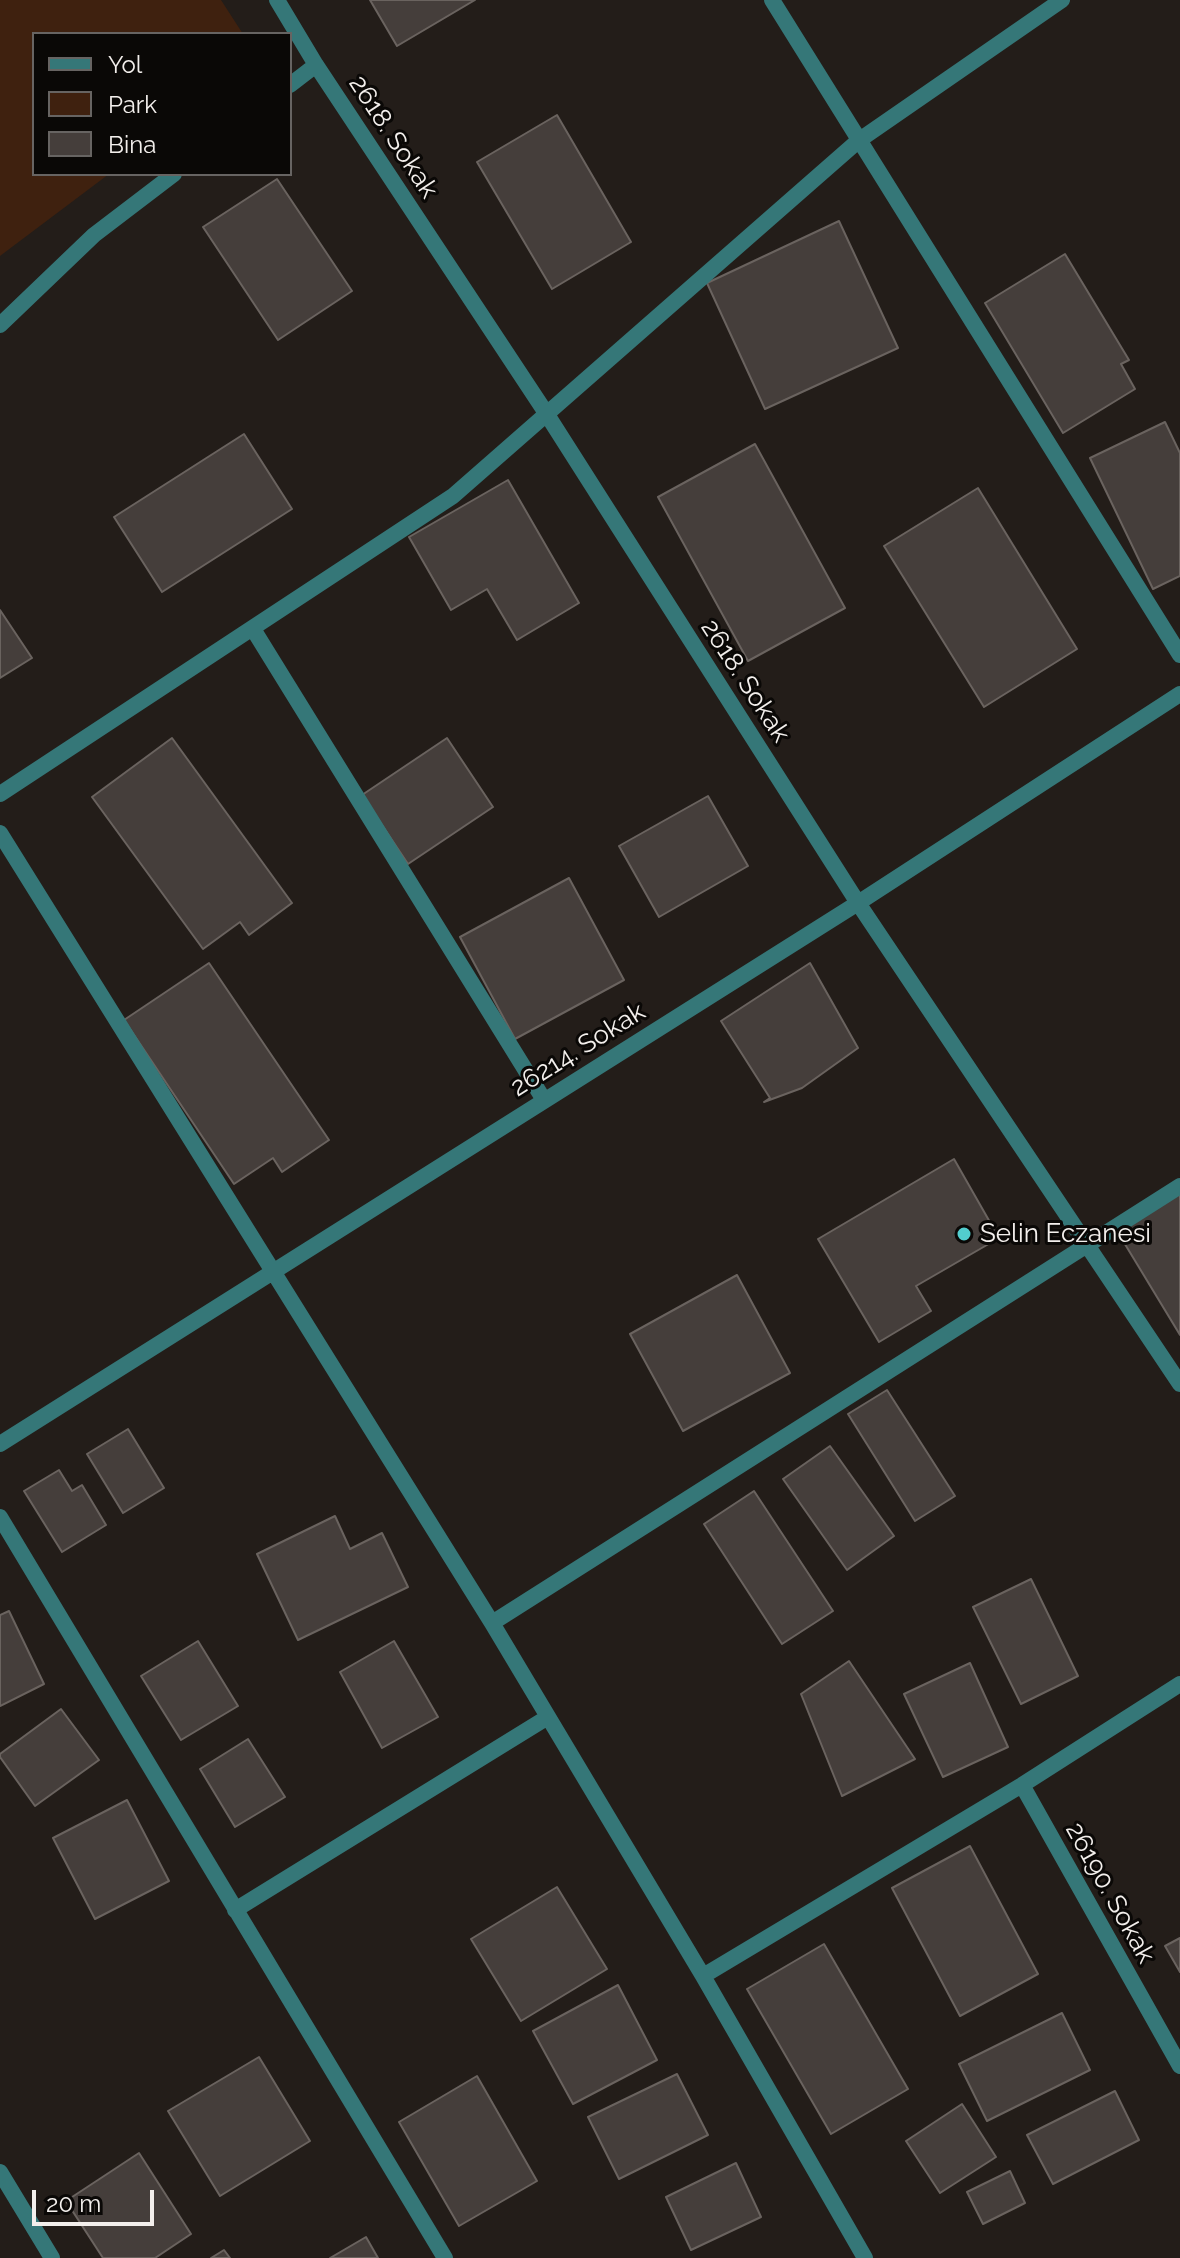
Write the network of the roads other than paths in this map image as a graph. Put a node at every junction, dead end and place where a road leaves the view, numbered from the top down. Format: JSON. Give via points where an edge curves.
{"nodes":[{"id":1,"x":277,"y":0,"type":"edge"},
{"id":2,"x":772,"y":0,"type":"edge"},
{"id":3,"x":1062,"y":0,"type":"edge"},
{"id":4,"x":316,"y":65,"type":"junction"},
{"id":5,"x":292,"y":83,"type":"edge"},
{"id":6,"x":858,"y":141,"type":"junction"},
{"id":7,"x":171,"y":176,"type":"edge"},
{"id":8,"x":0,"y":325,"type":"edge"},
{"id":9,"x":546,"y":413,"type":"junction"},
{"id":10,"x":253,"y":629,"type":"junction"},
{"id":11,"x":1180,"y":655,"type":"edge"},
{"id":12,"x":1180,"y":694,"type":"edge"},
{"id":13,"x":0,"y":794,"type":"edge"},
{"id":14,"x":0,"y":833,"type":"edge"},
{"id":15,"x":858,"y":903,"type":"junction"},
{"id":16,"x":544,"y":1100,"type":"junction"},
{"id":17,"x":1180,"y":1186,"type":"edge"},
{"id":18,"x":1088,"y":1244,"type":"junction"},
{"id":19,"x":272,"y":1271,"type":"junction"},
{"id":20,"x":1180,"y":1384,"type":"edge"},
{"id":21,"x":0,"y":1444,"type":"edge"},
{"id":22,"x":0,"y":1517,"type":"edge"},
{"id":23,"x":492,"y":1623,"type":"junction"},
{"id":24,"x":1180,"y":1684,"type":"edge"},
{"id":25,"x":548,"y":1717,"type":"junction"},
{"id":26,"x":1022,"y":1785,"type":"junction"},
{"id":27,"x":235,"y":1910,"type":"junction"},
{"id":28,"x":703,"y":1976,"type":"junction"},
{"id":29,"x":1180,"y":2066,"type":"edge"},
{"id":30,"x":0,"y":2172,"type":"edge"},
{"id":31,"x":52,"y":2258,"type":"edge"},
{"id":32,"x":445,"y":2258,"type":"edge"},
{"id":33,"x":865,"y":2258,"type":"edge"}],
"edges":[{"from":1,"to":4,"type":"street","name":"2618. Sokak"},
{"from":2,"to":6,"type":"street"},
{"from":3,"to":6,"type":"street"},
{"from":4,"to":5,"type":"street"},
{"from":4,"to":9,"type":"street","name":"2618. Sokak"},
{"from":6,"to":9,"type":"street"},
{"from":6,"to":11,"type":"street"},
{"from":7,"to":8,"type":"street","via":[[94,235]]},
{"from":9,"to":10,"type":"street","via":[[453,496]]},
{"from":9,"to":15,"type":"street","name":"2618. Sokak"},
{"from":10,"to":13,"type":"street"},
{"from":10,"to":16,"type":"street"},
{"from":12,"to":15,"type":"street","name":"26214. Sokak"},
{"from":14,"to":19,"type":"street"},
{"from":15,"to":16,"type":"street","name":"26214. Sokak"},
{"from":15,"to":18,"type":"street","name":"2618. Sokak"},
{"from":16,"to":19,"type":"street","name":"26214. Sokak"},
{"from":17,"to":18,"type":"street"},
{"from":18,"to":20,"type":"street","name":"2618. Sokak"},
{"from":18,"to":23,"type":"street"},
{"from":19,"to":21,"type":"street","name":"26214. Sokak"},
{"from":19,"to":23,"type":"street"},
{"from":22,"to":27,"type":"street"},
{"from":23,"to":25,"type":"street"},
{"from":24,"to":26,"type":"street"},
{"from":25,"to":27,"type":"street"},
{"from":25,"to":28,"type":"street"},
{"from":26,"to":28,"type":"street"},
{"from":26,"to":29,"type":"street","name":"26190. Sokak"},
{"from":27,"to":32,"type":"street"},
{"from":28,"to":33,"type":"street"},
{"from":30,"to":31,"type":"street"}]}
